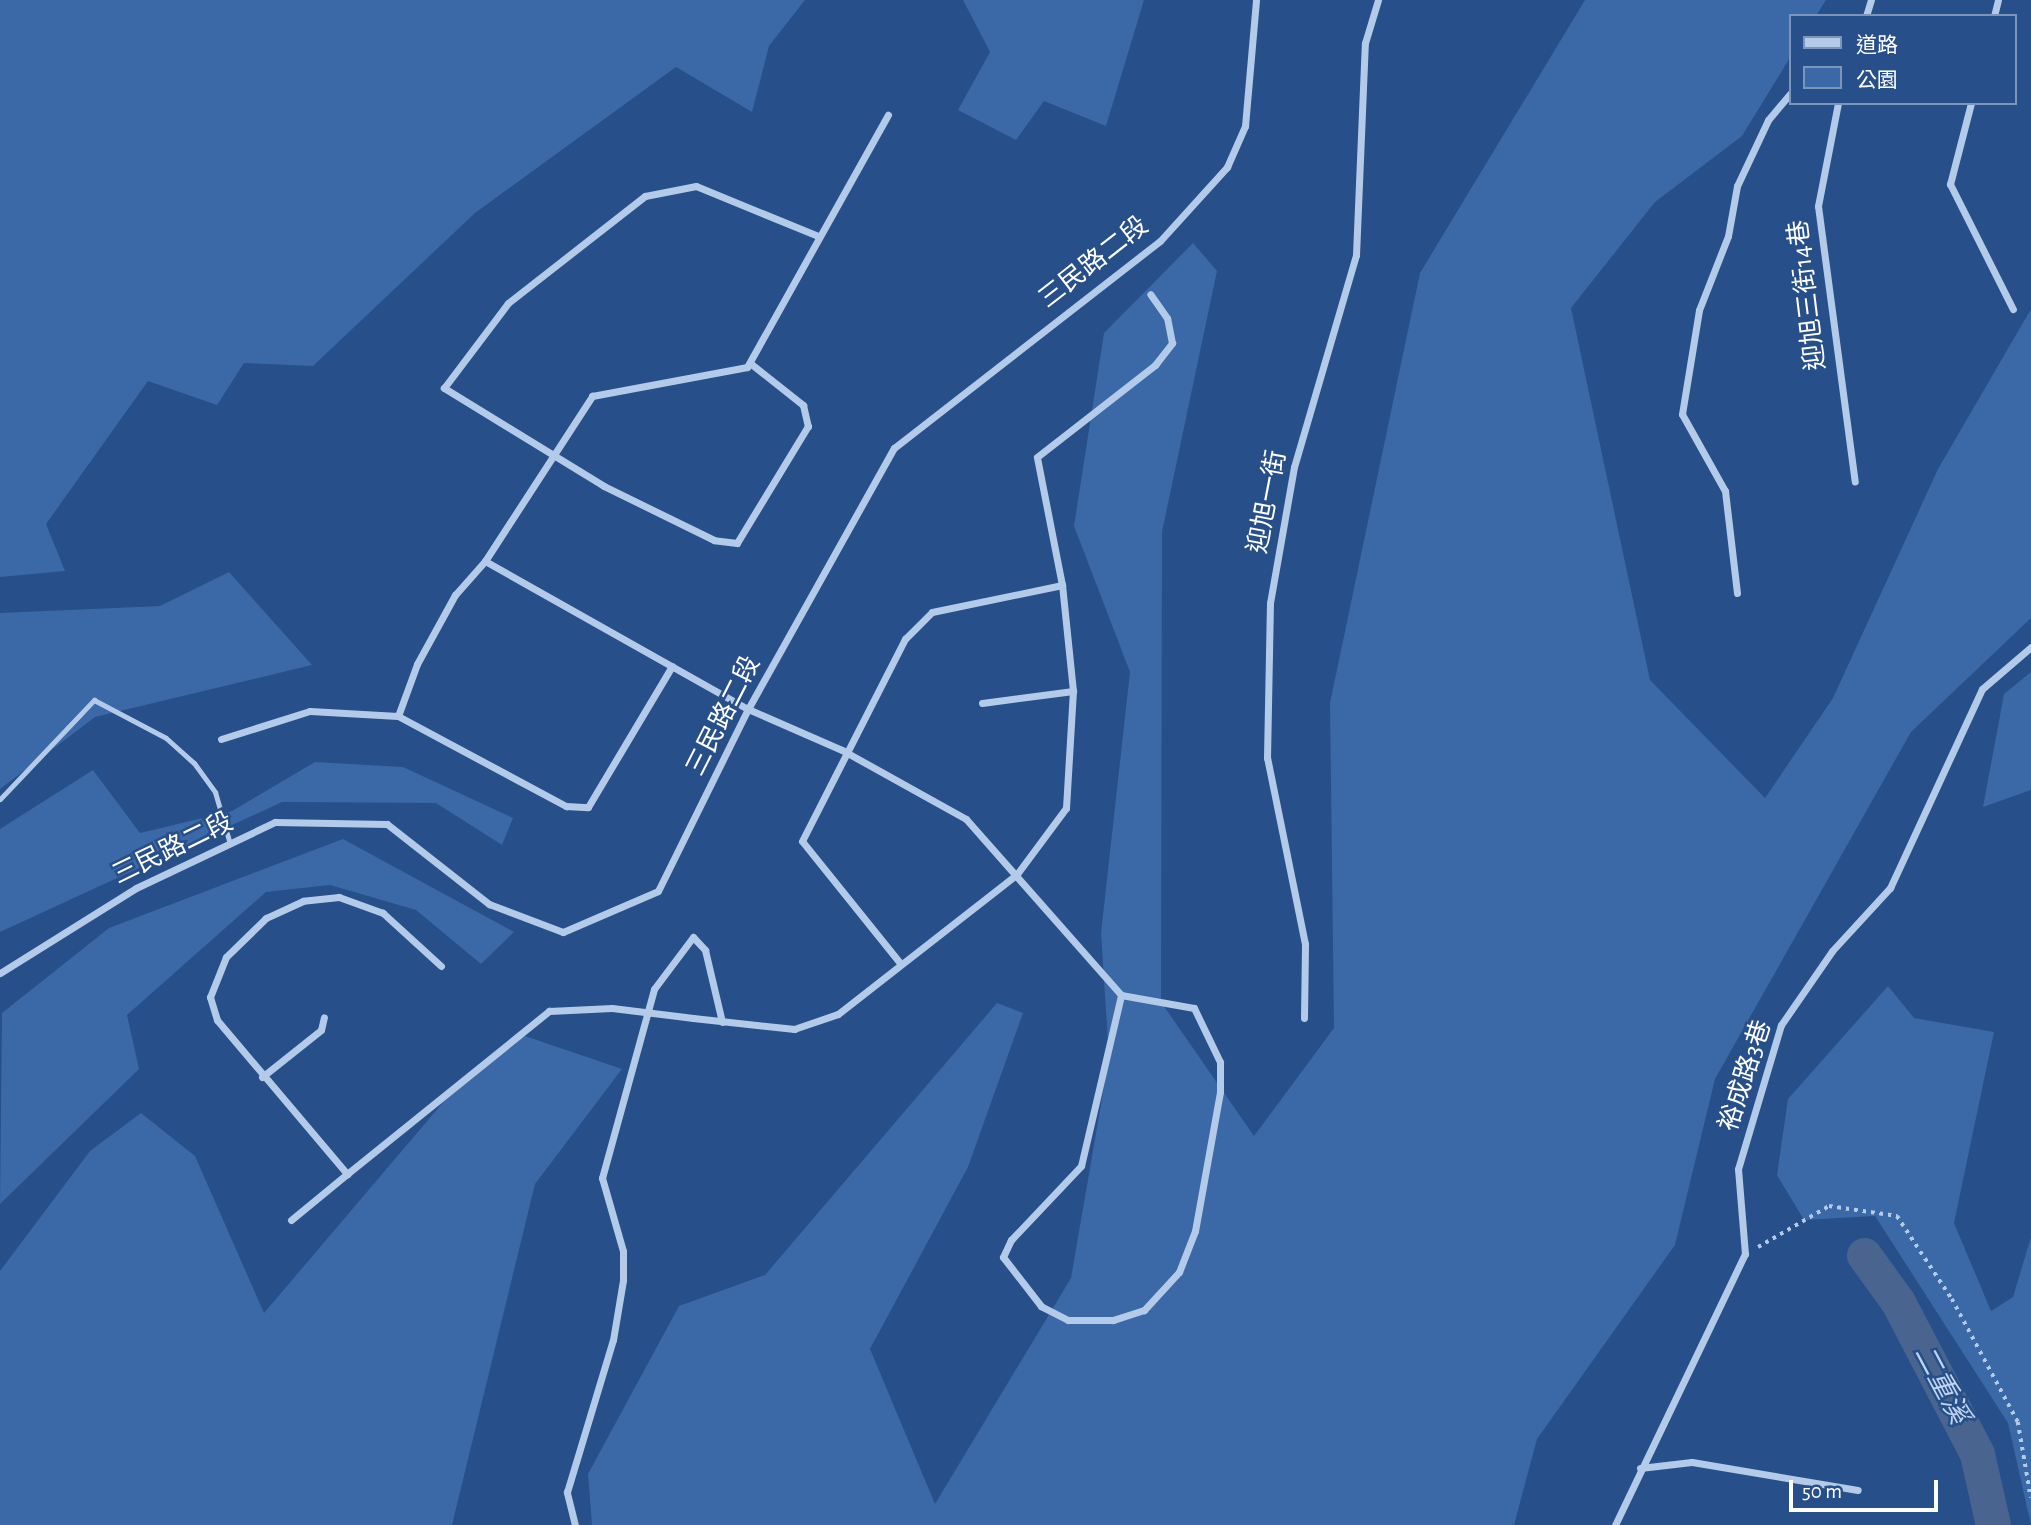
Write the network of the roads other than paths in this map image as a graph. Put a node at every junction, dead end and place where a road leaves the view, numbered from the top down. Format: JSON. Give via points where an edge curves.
{"nodes":[{"id":1,"x":1256,"y":0,"type":"edge"},
{"id":2,"x":1378,"y":0,"type":"edge"},
{"id":3,"x":1790,"y":94,"type":"edge"},
{"id":4,"x":1838,"y":105,"type":"edge"},
{"id":5,"x":1970,"y":105,"type":"edge"},
{"id":6,"x":888,"y":115,"type":"dead end"},
{"id":7,"x":818,"y":236,"type":"junction"},
{"id":8,"x":1150,"y":294,"type":"dead end"},
{"id":9,"x":2013,"y":309,"type":"dead end"},
{"id":10,"x":750,"y":363,"type":"junction"},
{"id":11,"x":555,"y":453,"type":"junction"},
{"id":12,"x":1855,"y":482,"type":"dead end"},
{"id":13,"x":485,"y":561,"type":"junction"},
{"id":14,"x":1062,"y":585,"type":"junction"},
{"id":15,"x":1737,"y":593,"type":"dead end"},
{"id":16,"x":2031,"y":647,"type":"edge"},
{"id":17,"x":672,"y":666,"type":"junction"},
{"id":18,"x":1073,"y":691,"type":"junction"},
{"id":19,"x":982,"y":703,"type":"dead end"},
{"id":20,"x":748,"y":709,"type":"junction"},
{"id":21,"x":398,"y":716,"type":"junction"},
{"id":22,"x":221,"y":739,"type":"dead end"},
{"id":23,"x":842,"y":750,"type":"junction"},
{"id":24,"x":0,"y":799,"type":"edge"},
{"id":25,"x":230,"y":844,"type":"junction"},
{"id":26,"x":1017,"y":874,"type":"junction"},
{"id":27,"x":900,"y":963,"type":"junction"},
{"id":28,"x":441,"y":966,"type":"dead end"},
{"id":29,"x":0,"y":973,"type":"edge"},
{"id":30,"x":1121,"y":995,"type":"junction"},
{"id":31,"x":324,"y":1017,"type":"dead end"},
{"id":32,"x":1304,"y":1018,"type":"dead end"},
{"id":33,"x":722,"y":1022,"type":"junction"},
{"id":34,"x":262,"y":1077,"type":"junction"},
{"id":35,"x":347,"y":1174,"type":"junction"},
{"id":36,"x":291,"y":1220,"type":"dead end"},
{"id":37,"x":1640,"y":1468,"type":"junction"},
{"id":38,"x":1858,"y":1490,"type":"dead end"},
{"id":39,"x":575,"y":1525,"type":"edge"},
{"id":40,"x":1615,"y":1525,"type":"edge"}],
"edges":[{"from":1,"to":20,"type":"street","name":"三民路二段","via":[[1245,126],[1227,167],[1160,241],[894,447]]},
{"from":2,"to":32,"type":"street","name":"迎旭一街","via":[[1365,43],[1356,255],[1294,467],[1270,603],[1267,758],[1305,944]]},
{"from":3,"to":15,"type":"street","via":[[1768,120],[1737,186],[1728,236],[1699,310],[1682,414],[1725,491]]},
{"from":4,"to":12,"type":"street","name":"迎旭三街14巷","via":[[1818,206]]},
{"from":5,"to":9,"type":"street","via":[[1950,184]]},
{"from":6,"to":7,"type":"street"},
{"from":7,"to":10,"type":"street"},
{"from":7,"to":11,"type":"street","via":[[696,186],[645,196],[518,294],[444,388]]},
{"from":8,"to":14,"type":"street","via":[[1167,318],[1172,343],[1155,365],[1037,457]]},
{"from":10,"to":11,"type":"street","via":[[593,396]]},
{"from":10,"to":11,"type":"street","via":[[803,405],[808,426],[737,543],[714,540],[604,486]]},
{"from":11,"to":13,"type":"street"},
{"from":13,"to":17,"type":"street"},
{"from":13,"to":21,"type":"street","via":[[455,595],[416,664]]},
{"from":14,"to":18,"type":"street"},
{"from":14,"to":23,"type":"street","via":[[932,612],[905,639]]},
{"from":16,"to":37,"type":"street","name":"裕成路3巷","via":[[1982,688],[1890,888],[1832,951],[1781,1025],[1738,1169],[1745,1254]]},
{"from":17,"to":20,"type":"street"},
{"from":17,"to":21,"type":"street","via":[[588,807],[566,807]]},
{"from":18,"to":19,"type":"street"},
{"from":18,"to":26,"type":"street","via":[[1066,808]]},
{"from":20,"to":23,"type":"street"},
{"from":20,"to":25,"type":"street","name":"三民路二段","via":[[658,891],[563,932],[489,904],[387,824],[275,822]]},
{"from":21,"to":22,"type":"street","via":[[310,711]]},
{"from":23,"to":26,"type":"street","via":[[965,819]]},
{"from":23,"to":27,"type":"street","via":[[802,841]]},
{"from":24,"to":25,"type":"lane","via":[[94,700],[166,738],[194,763],[215,792]]},
{"from":25,"to":29,"type":"street","name":"三民路二段","via":[[136,888]]},
{"from":26,"to":27,"type":"street"},
{"from":26,"to":30,"type":"street"},
{"from":27,"to":33,"type":"street","via":[[838,1014],[794,1029]]},
{"from":28,"to":34,"type":"street","via":[[383,913],[340,897],[303,901],[266,918],[226,957],[210,997],[218,1020]]},
{"from":30,"to":30,"type":"street","via":[[1194,1008],[1220,1062],[1220,1092],[1195,1231],[1180,1272],[1144,1310],[1112,1320],[1068,1320],[1041,1306],[1003,1257],[1011,1240],[1081,1166]]},
{"from":31,"to":34,"type":"street","via":[[321,1030]]},
{"from":33,"to":35,"type":"street","bridge":true,"via":[[612,1007],[550,1011]]},
{"from":33,"to":39,"type":"street","via":[[705,950],[693,937],[654,989],[602,1178],[623,1251],[623,1280],[613,1340],[567,1492]]},
{"from":34,"to":35,"type":"street"},
{"from":35,"to":36,"type":"street"},
{"from":37,"to":38,"type":"street","via":[[1692,1462]]},
{"from":37,"to":40,"type":"street"}]}
